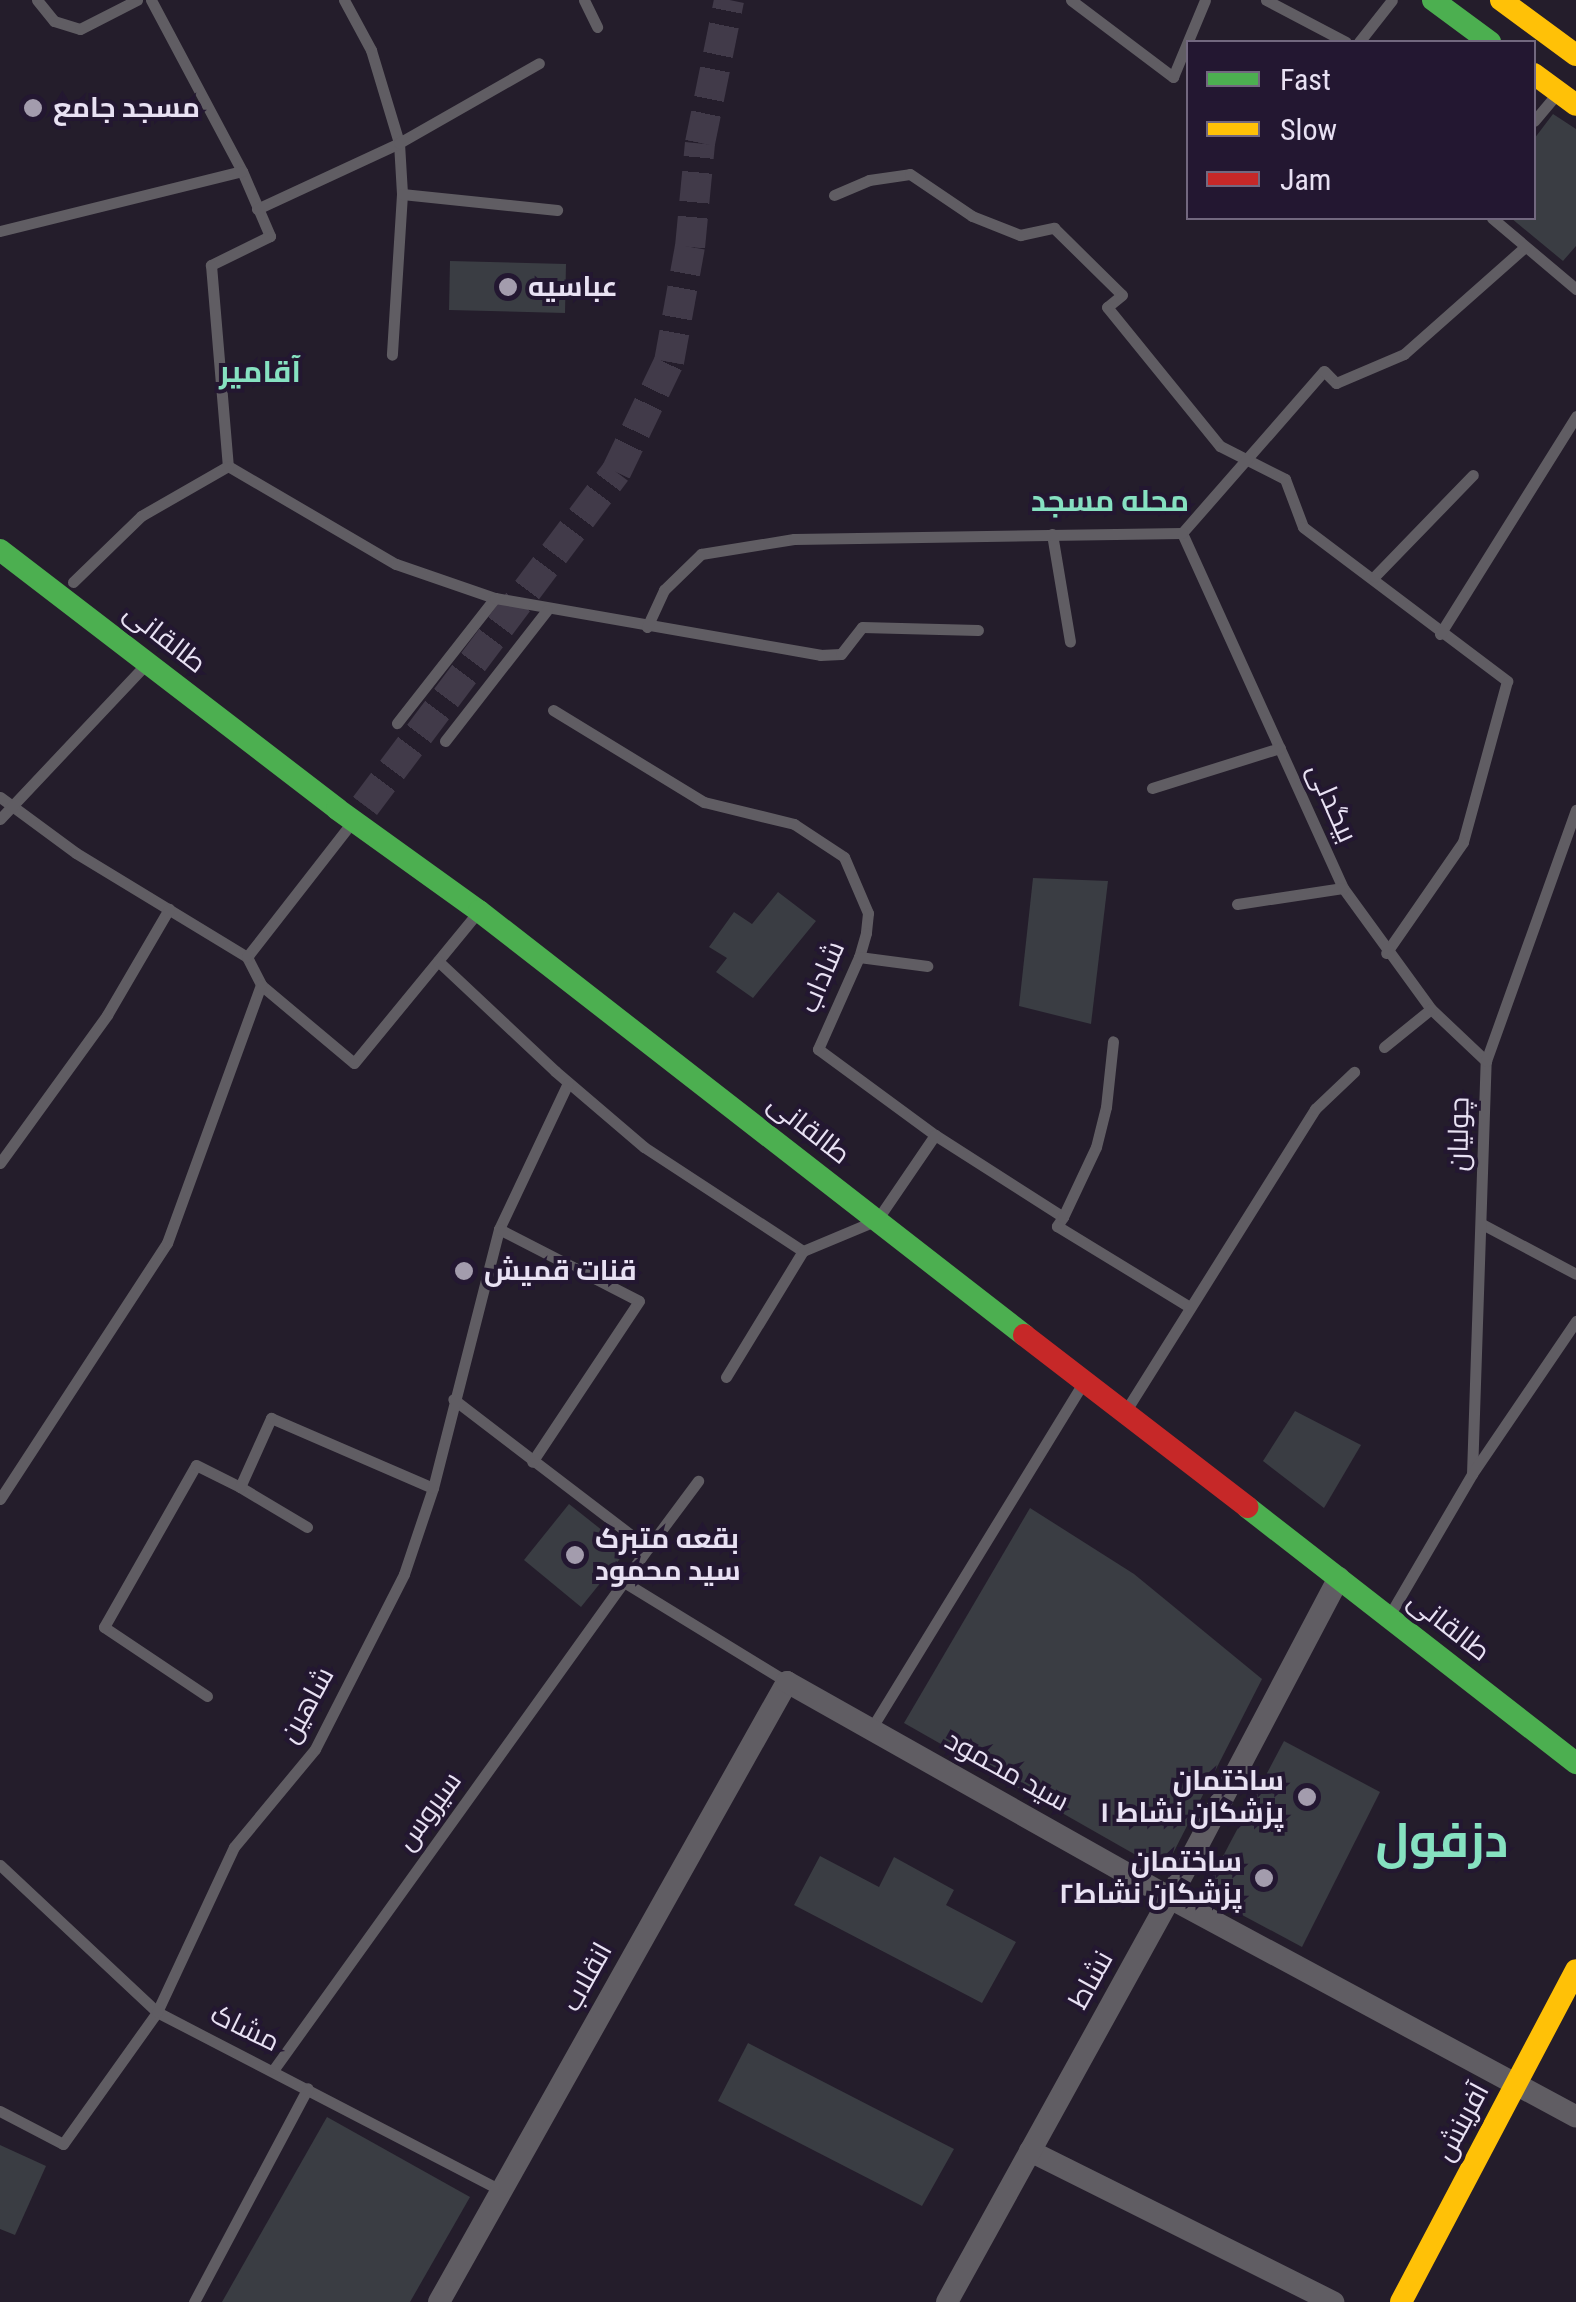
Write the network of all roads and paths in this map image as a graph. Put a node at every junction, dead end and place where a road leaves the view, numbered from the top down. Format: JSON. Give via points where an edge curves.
{"nodes":[{"id":1,"x":37,"y":0,"type":"edge"},
{"id":2,"x":137,"y":0,"type":"edge"},
{"id":3,"x":151,"y":0,"type":"edge"},
{"id":4,"x":344,"y":0,"type":"edge"},
{"id":5,"x":584,"y":0,"type":"edge"},
{"id":6,"x":1071,"y":0,"type":"edge"},
{"id":7,"x":1205,"y":0,"type":"edge"},
{"id":8,"x":1266,"y":0,"type":"edge"},
{"id":9,"x":1392,"y":0,"type":"edge"},
{"id":10,"x":1433,"y":0,"type":"edge"},
{"id":11,"x":1501,"y":0,"type":"edge"},
{"id":12,"x":1527,"y":8,"type":"edge"},
{"id":13,"x":597,"y":27,"type":"dead end"},
{"id":14,"x":1188,"y":40,"type":"edge"},
{"id":15,"x":1342,"y":40,"type":"edge"},
{"id":16,"x":1362,"y":40,"type":"edge"},
{"id":17,"x":1487,"y":40,"type":"edge"},
{"id":18,"x":1186,"y":46,"type":"edge"},
{"id":19,"x":1576,"y":55,"type":"edge"},
{"id":20,"x":539,"y":63,"type":"dead end"},
{"id":21,"x":1536,"y":76,"type":"edge"},
{"id":22,"x":1567,"y":99,"type":"edge"},
{"id":23,"x":1536,"y":120,"type":"edge"},
{"id":24,"x":398,"y":142,"type":"junction"},
{"id":25,"x":242,"y":171,"type":"junction"},
{"id":26,"x":402,"y":194,"type":"junction"},
{"id":27,"x":834,"y":195,"type":"dead end"},
{"id":28,"x":257,"y":210,"type":"junction"},
{"id":29,"x":558,"y":210,"type":"dead end"},
{"id":30,"x":1494,"y":220,"type":"edge"},
{"id":31,"x":0,"y":231,"type":"edge"},
{"id":32,"x":1525,"y":247,"type":"junction"},
{"id":33,"x":1576,"y":289,"type":"edge"},
{"id":34,"x":392,"y":356,"type":"dead end"},
{"id":35,"x":1576,"y":416,"type":"edge"},
{"id":36,"x":1247,"y":457,"type":"junction"},
{"id":37,"x":228,"y":466,"type":"junction"},
{"id":38,"x":1473,"y":475,"type":"dead end"},
{"id":39,"x":0,"y":526,"type":"edge"},
{"id":40,"x":1182,"y":533,"type":"junction"},
{"id":41,"x":1052,"y":534,"type":"junction"},
{"id":42,"x":0,"y":550,"type":"edge"},
{"id":43,"x":1374,"y":578,"type":"junction"},
{"id":44,"x":74,"y":582,"type":"junction"},
{"id":45,"x":495,"y":598,"type":"junction"},
{"id":46,"x":547,"y":610,"type":"junction"},
{"id":47,"x":647,"y":628,"type":"junction"},
{"id":48,"x":978,"y":630,"type":"dead end"},
{"id":49,"x":1440,"y":634,"type":"junction"},
{"id":50,"x":1070,"y":642,"type":"dead end"},
{"id":51,"x":147,"y":663,"type":"junction"},
{"id":52,"x":553,"y":710,"type":"dead end"},
{"id":53,"x":397,"y":724,"type":"dead end"},
{"id":54,"x":446,"y":741,"type":"dead end"},
{"id":55,"x":1280,"y":748,"type":"junction"},
{"id":56,"x":1152,"y":788,"type":"dead end"},
{"id":57,"x":0,"y":798,"type":"edge"},
{"id":58,"x":14,"y":808,"type":"junction"},
{"id":59,"x":1576,"y":810,"type":"edge"},
{"id":60,"x":359,"y":813,"type":"junction"},
{"id":61,"x":0,"y":819,"type":"edge"},
{"id":62,"x":1571,"y":837,"type":"edge"},
{"id":63,"x":1343,"y":888,"type":"junction"},
{"id":64,"x":1237,"y":904,"type":"dead end"},
{"id":65,"x":169,"y":909,"type":"junction"},
{"id":66,"x":479,"y":912,"type":"junction"},
{"id":67,"x":1386,"y":953,"type":"junction"},
{"id":68,"x":247,"y":957,"type":"junction"},
{"id":69,"x":860,"y":958,"type":"junction"},
{"id":70,"x":438,"y":962,"type":"junction"},
{"id":71,"x":928,"y":966,"type":"dead end"},
{"id":72,"x":261,"y":985,"type":"junction"},
{"id":73,"x":1431,"y":1009,"type":"junction"},
{"id":74,"x":1114,"y":1041,"type":"dead end"},
{"id":75,"x":1384,"y":1047,"type":"dead end"},
{"id":76,"x":1486,"y":1061,"type":"junction"},
{"id":77,"x":1354,"y":1072,"type":"dead end"},
{"id":78,"x":568,"y":1083,"type":"junction"},
{"id":79,"x":935,"y":1135,"type":"junction"},
{"id":80,"x":0,"y":1163,"type":"edge"},
{"id":81,"x":1063,"y":1217,"type":"junction"},
{"id":82,"x":877,"y":1220,"type":"junction"},
{"id":83,"x":1482,"y":1224,"type":"junction"},
{"id":84,"x":499,"y":1229,"type":"junction"},
{"id":85,"x":804,"y":1250,"type":"junction"},
{"id":86,"x":1576,"y":1274,"type":"edge"},
{"id":87,"x":1188,"y":1306,"type":"junction"},
{"id":88,"x":1576,"y":1321,"type":"edge"},
{"id":89,"x":726,"y":1377,"type":"dead end"},
{"id":90,"x":1084,"y":1381,"type":"junction"},
{"id":91,"x":453,"y":1399,"type":"junction"},
{"id":92,"x":1125,"y":1412,"type":"junction"},
{"id":93,"x":532,"y":1462,"type":"junction"},
{"id":94,"x":1472,"y":1474,"type":"junction"},
{"id":95,"x":698,"y":1481,"type":"dead end"},
{"id":96,"x":240,"y":1487,"type":"junction"},
{"id":97,"x":433,"y":1488,"type":"junction"},
{"id":98,"x":0,"y":1499,"type":"edge"},
{"id":99,"x":307,"y":1526,"type":"dead end"},
{"id":100,"x":648,"y":1548,"type":"junction"},
{"id":101,"x":1339,"y":1578,"type":"junction"},
{"id":102,"x":624,"y":1582,"type":"junction"},
{"id":103,"x":1388,"y":1616,"type":"junction"},
{"id":104,"x":788,"y":1682,"type":"junction"},
{"id":105,"x":207,"y":1696,"type":"dead end"},
{"id":106,"x":871,"y":1729,"type":"junction"},
{"id":107,"x":1576,"y":1763,"type":"edge"},
{"id":108,"x":0,"y":1865,"type":"edge"},
{"id":109,"x":1170,"y":1898,"type":"junction"},
{"id":110,"x":1576,"y":1970,"type":"edge"},
{"id":111,"x":157,"y":2012,"type":"junction"},
{"id":112,"x":274,"y":2069,"type":"junction"},
{"id":113,"x":1516,"y":2084,"type":"junction"},
{"id":114,"x":308,"y":2088,"type":"junction"},
{"id":115,"x":0,"y":2111,"type":"edge"},
{"id":116,"x":1576,"y":2117,"type":"edge"},
{"id":117,"x":1030,"y":2151,"type":"junction"},
{"id":118,"x":501,"y":2190,"type":"junction"},
{"id":119,"x":195,"y":2302,"type":"edge"},
{"id":120,"x":439,"y":2302,"type":"edge"},
{"id":121,"x":947,"y":2302,"type":"edge"},
{"id":122,"x":1332,"y":2302,"type":"edge"},
{"id":123,"x":1401,"y":2302,"type":"edge"}],
"edges":[{"from":1,"to":2,"type":"lane","via":[[54,21],[80,29]]},
{"from":3,"to":25,"type":"lane"},
{"from":4,"to":24,"type":"lane","via":[[371,50]]},
{"from":5,"to":13,"type":"lane"},
{"from":6,"to":18,"type":"lane","via":[[1173,77]]},
{"from":7,"to":14,"type":"lane"},
{"from":8,"to":15,"type":"lane"},
{"from":9,"to":16,"type":"lane"},
{"from":10,"to":17,"type":"main road"},
{"from":11,"to":12,"type":"main road"},
{"from":12,"to":19,"type":"main road"},
{"from":20,"to":24,"type":"lane"},
{"from":21,"to":22,"type":"main road"},
{"from":22,"to":23,"type":"lane"},
{"from":24,"to":26,"type":"lane"},
{"from":24,"to":28,"type":"lane"},
{"from":25,"to":28,"type":"lane"},
{"from":25,"to":31,"type":"lane"},
{"from":26,"to":29,"type":"lane"},
{"from":26,"to":34,"type":"lane"},
{"from":27,"to":36,"type":"lane","via":[[868,180],[910,174],[972,216],[1020,235],[1054,228],[1122,295],[1107,306],[1220,446]]},
{"from":28,"to":37,"type":"lane","via":[[270,236],[212,264]]},
{"from":30,"to":32,"type":"lane"},
{"from":32,"to":33,"type":"lane"},
{"from":32,"to":36,"type":"lane","via":[[1404,354],[1336,383],[1324,371]]},
{"from":35,"to":49,"type":"lane"},
{"from":36,"to":40,"type":"lane"},
{"from":36,"to":43,"type":"lane","via":[[1286,478],[1302,526]]},
{"from":37,"to":44,"type":"lane","via":[[141,516]]},
{"from":37,"to":45,"type":"lane","via":[[396,564]]},
{"from":38,"to":43,"type":"lane"},
{"from":39,"to":44,"type":"main road","name":"طالقانی"},
{"from":40,"to":41,"type":"lane"},
{"from":40,"to":55,"type":"lane","name":"بیگدلی"},
{"from":41,"to":47,"type":"lane","via":[[794,538],[700,554],[664,590]]},
{"from":41,"to":50,"type":"lane"},
{"from":42,"to":51,"type":"main road","name":"طالقانی"},
{"from":43,"to":49,"type":"lane"},
{"from":44,"to":60,"type":"main road","name":"طالقانی"},
{"from":45,"to":46,"type":"lane"},
{"from":45,"to":53,"type":"lane"},
{"from":46,"to":47,"type":"lane"},
{"from":46,"to":54,"type":"lane"},
{"from":47,"to":48,"type":"lane","via":[[820,656],[840,654],[862,627]]},
{"from":49,"to":67,"type":"lane","via":[[1507,681],[1463,842]]},
{"from":51,"to":58,"type":"lane"},
{"from":51,"to":60,"type":"main road","name":"طالقانی"},
{"from":52,"to":69,"type":"lane","name":"شاداب","via":[[704,802],[794,824],[844,857],[868,913]]},
{"from":55,"to":56,"type":"lane"},
{"from":55,"to":63,"type":"lane","name":"بیگدلی"},
{"from":57,"to":58,"type":"lane"},
{"from":58,"to":61,"type":"lane"},
{"from":58,"to":65,"type":"lane"},
{"from":59,"to":62,"type":"lane","name":"چولیان"},
{"from":60,"to":66,"type":"main road","name":"طالقانی"},
{"from":60,"to":68,"type":"lane"},
{"from":62,"to":76,"type":"lane","name":"چولیان"},
{"from":63,"to":64,"type":"lane"},
{"from":63,"to":67,"type":"lane","name":"بیگدلی"},
{"from":65,"to":68,"type":"lane"},
{"from":65,"to":80,"type":"lane","via":[[107,1015]]},
{"from":66,"to":70,"type":"lane"},
{"from":66,"to":82,"type":"main road","name":"طالقانی"},
{"from":67,"to":73,"type":"lane","name":"بیگدلی"},
{"from":68,"to":72,"type":"lane"},
{"from":69,"to":71,"type":"lane"},
{"from":69,"to":79,"type":"lane","name":"شاداب","via":[[818,1049]]},
{"from":70,"to":72,"type":"lane","via":[[354,1063]]},
{"from":70,"to":78,"type":"lane"},
{"from":72,"to":98,"type":"lane","via":[[167,1244]]},
{"from":73,"to":75,"type":"lane"},
{"from":73,"to":76,"type":"lane","name":"بیگدلی"},
{"from":74,"to":81,"type":"lane","via":[[1096,1147]]},
{"from":76,"to":83,"type":"lane","name":"چولیان"},
{"from":77,"to":87,"type":"lane","via":[[1315,1110]]},
{"from":78,"to":84,"type":"lane","name":"شاهین"},
{"from":78,"to":85,"type":"lane","via":[[644,1147]]},
{"from":79,"to":81,"type":"lane","name":"شاداب"},
{"from":79,"to":82,"type":"lane"},
{"from":81,"to":87,"type":"lane","name":"شاداب","via":[[1057,1226]]},
{"from":82,"to":85,"type":"lane"},
{"from":82,"to":90,"type":"main road","name":"طالقانی"},
{"from":83,"to":86,"type":"lane"},
{"from":83,"to":94,"type":"lane","name":"چولیان"},
{"from":84,"to":91,"type":"lane","name":"شاهین"},
{"from":84,"to":93,"type":"lane","via":[[639,1301]]},
{"from":85,"to":89,"type":"lane"},
{"from":87,"to":92,"type":"lane"},
{"from":88,"to":94,"type":"lane"},
{"from":90,"to":92,"type":"main road","name":"طالقانی"},
{"from":90,"to":106,"type":"lane"},
{"from":91,"to":93,"type":"lane"},
{"from":91,"to":97,"type":"lane","name":"شاهین"},
{"from":92,"to":101,"type":"main road","name":"طالقانی"},
{"from":93,"to":100,"type":"lane"},
{"from":94,"to":103,"type":"lane"},
{"from":95,"to":100,"type":"lane","name":"سیروس"},
{"from":96,"to":97,"type":"lane","via":[[271,1418]]},
{"from":96,"to":99,"type":"lane"},
{"from":96,"to":105,"type":"lane","via":[[196,1465],[104,1627]]},
{"from":97,"to":111,"type":"lane","name":"شاهین","via":[[404,1574],[315,1749],[234,1846]]},
{"from":100,"to":102,"type":"lane","name":"سیروس"},
{"from":101,"to":103,"type":"main road","name":"طالقانی"},
{"from":101,"to":109,"type":"street","name":"نشاط"},
{"from":102,"to":104,"type":"lane","name":"سید محمود"},
{"from":102,"to":112,"type":"lane","name":"سیروس"},
{"from":103,"to":107,"type":"main road","name":"طالقانی"},
{"from":104,"to":106,"type":"street","name":"سید محمود"},
{"from":104,"to":118,"type":"street","name":"انقلاب"},
{"from":106,"to":109,"type":"street","name":"سید محمود"},
{"from":108,"to":111,"type":"lane","name":"مشاک"},
{"from":109,"to":113,"type":"street","name":"سید محمود"},
{"from":109,"to":117,"type":"street","name":"نشاط"},
{"from":110,"to":113,"type":"main road","name":"آفرینش"},
{"from":111,"to":112,"type":"lane","name":"مشاک"},
{"from":111,"to":115,"type":"lane","name":"شاهین","via":[[63,2144]]},
{"from":112,"to":114,"type":"lane","name":"مشاک"},
{"from":113,"to":116,"type":"street","name":"سید محمود"},
{"from":113,"to":123,"type":"main road","name":"آفرینش"},
{"from":114,"to":118,"type":"lane","name":"مشاک"},
{"from":114,"to":119,"type":"lane"},
{"from":117,"to":121,"type":"street","name":"نشاط"},
{"from":117,"to":122,"type":"street"},
{"from":118,"to":120,"type":"street","name":"انقلاب"}]}
